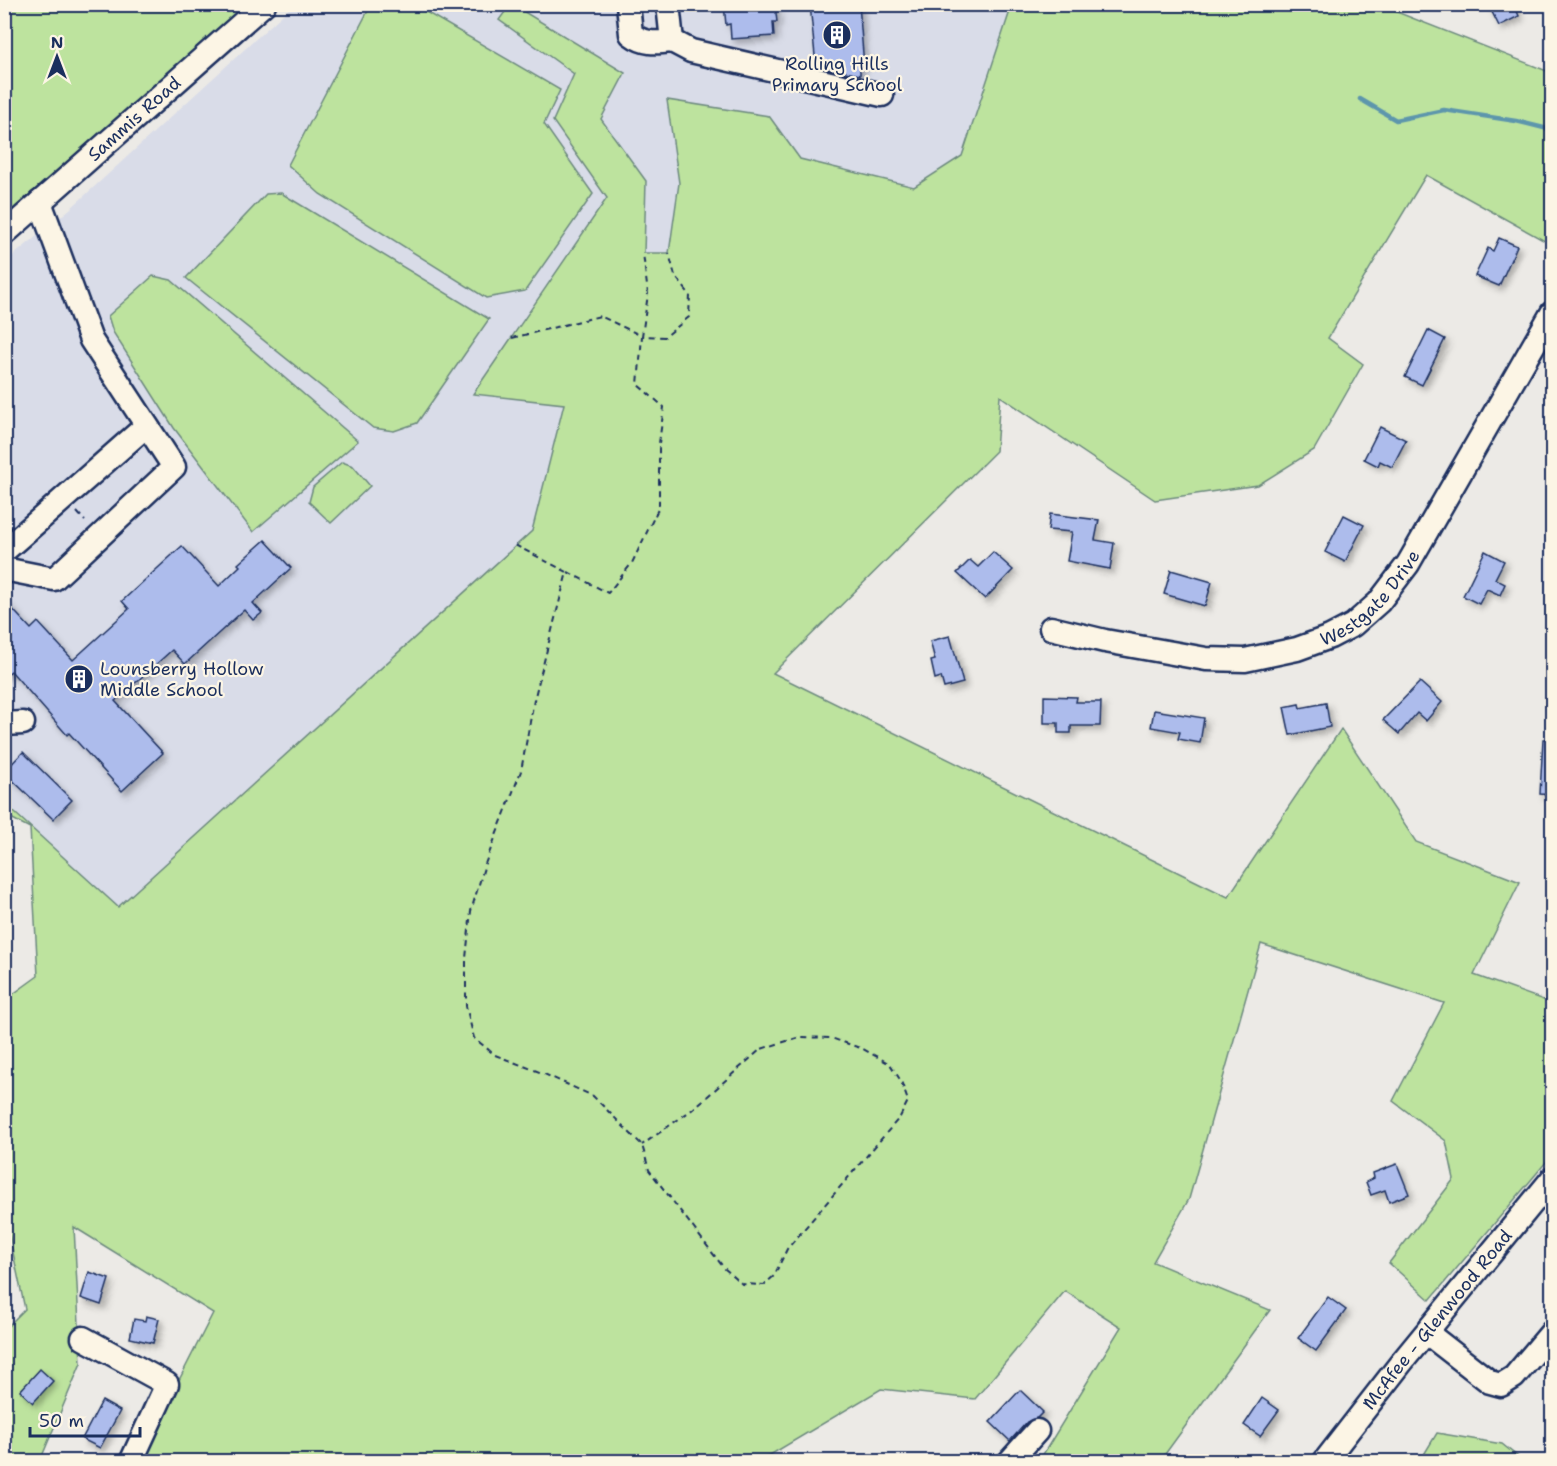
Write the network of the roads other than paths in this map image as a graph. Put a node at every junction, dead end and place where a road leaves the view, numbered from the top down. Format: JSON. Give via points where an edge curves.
{"nodes":[{"id":1,"x":264,"y":4,"type":"edge"},
{"id":2,"x":628,"y":4,"type":"edge"},
{"id":3,"x":668,"y":4,"type":"edge"},
{"id":4,"x":672,"y":41,"type":"junction"},
{"id":5,"x":882,"y":95,"type":"dead end"},
{"id":6,"x":40,"y":202,"type":"junction"},
{"id":7,"x":4,"y":234,"type":"edge"},
{"id":8,"x":1552,"y":313,"type":"edge"},
{"id":9,"x":146,"y":426,"type":"junction"},
{"id":10,"x":4,"y":551,"type":"edge"},
{"id":11,"x":4,"y":569,"type":"edge"},
{"id":12,"x":1051,"y":628,"type":"dead end"},
{"id":13,"x":1552,"y":1179,"type":"edge"},
{"id":14,"x":1552,"y":1332,"type":"edge"},
{"id":15,"x":1427,"y":1333,"type":"junction"},
{"id":16,"x":83,"y":1338,"type":"dead end"},
{"id":17,"x":1037,"y":1431,"type":"dead end"},
{"id":18,"x":1328,"y":1460,"type":"edge"},
{"id":19,"x":131,"y":1461,"type":"edge"},
{"id":20,"x":1009,"y":1461,"type":"edge"}],
"edges":[{"from":1,"to":6,"type":"street","name":"Sammis Road"},
{"from":2,"to":4,"type":"street","via":[[631,34],[641,41]]},
{"from":3,"to":4,"type":"street"},
{"from":4,"to":5,"type":"street","via":[[691,51]]},
{"from":6,"to":7,"type":"street","name":"Sammis Road"},
{"from":6,"to":9,"type":"street","via":[[91,340]]},
{"from":8,"to":12,"type":"street","name":"Westgate Drive","via":[[1408,564],[1378,602],[1353,625],[1297,649],[1245,660],[1206,659]]},
{"from":9,"to":10,"type":"street"},
{"from":9,"to":11,"type":"street","via":[[174,467],[54,579]]},
{"from":13,"to":15,"type":"street","name":"McAfee - Glenwood Road"},
{"from":14,"to":15,"type":"street","via":[[1514,1377],[1501,1385],[1491,1382]]},
{"from":15,"to":18,"type":"street","name":"McAfee - Glenwood Road"},
{"from":16,"to":19,"type":"street","via":[[167,1384]]},
{"from":17,"to":20,"type":"street"}]}
